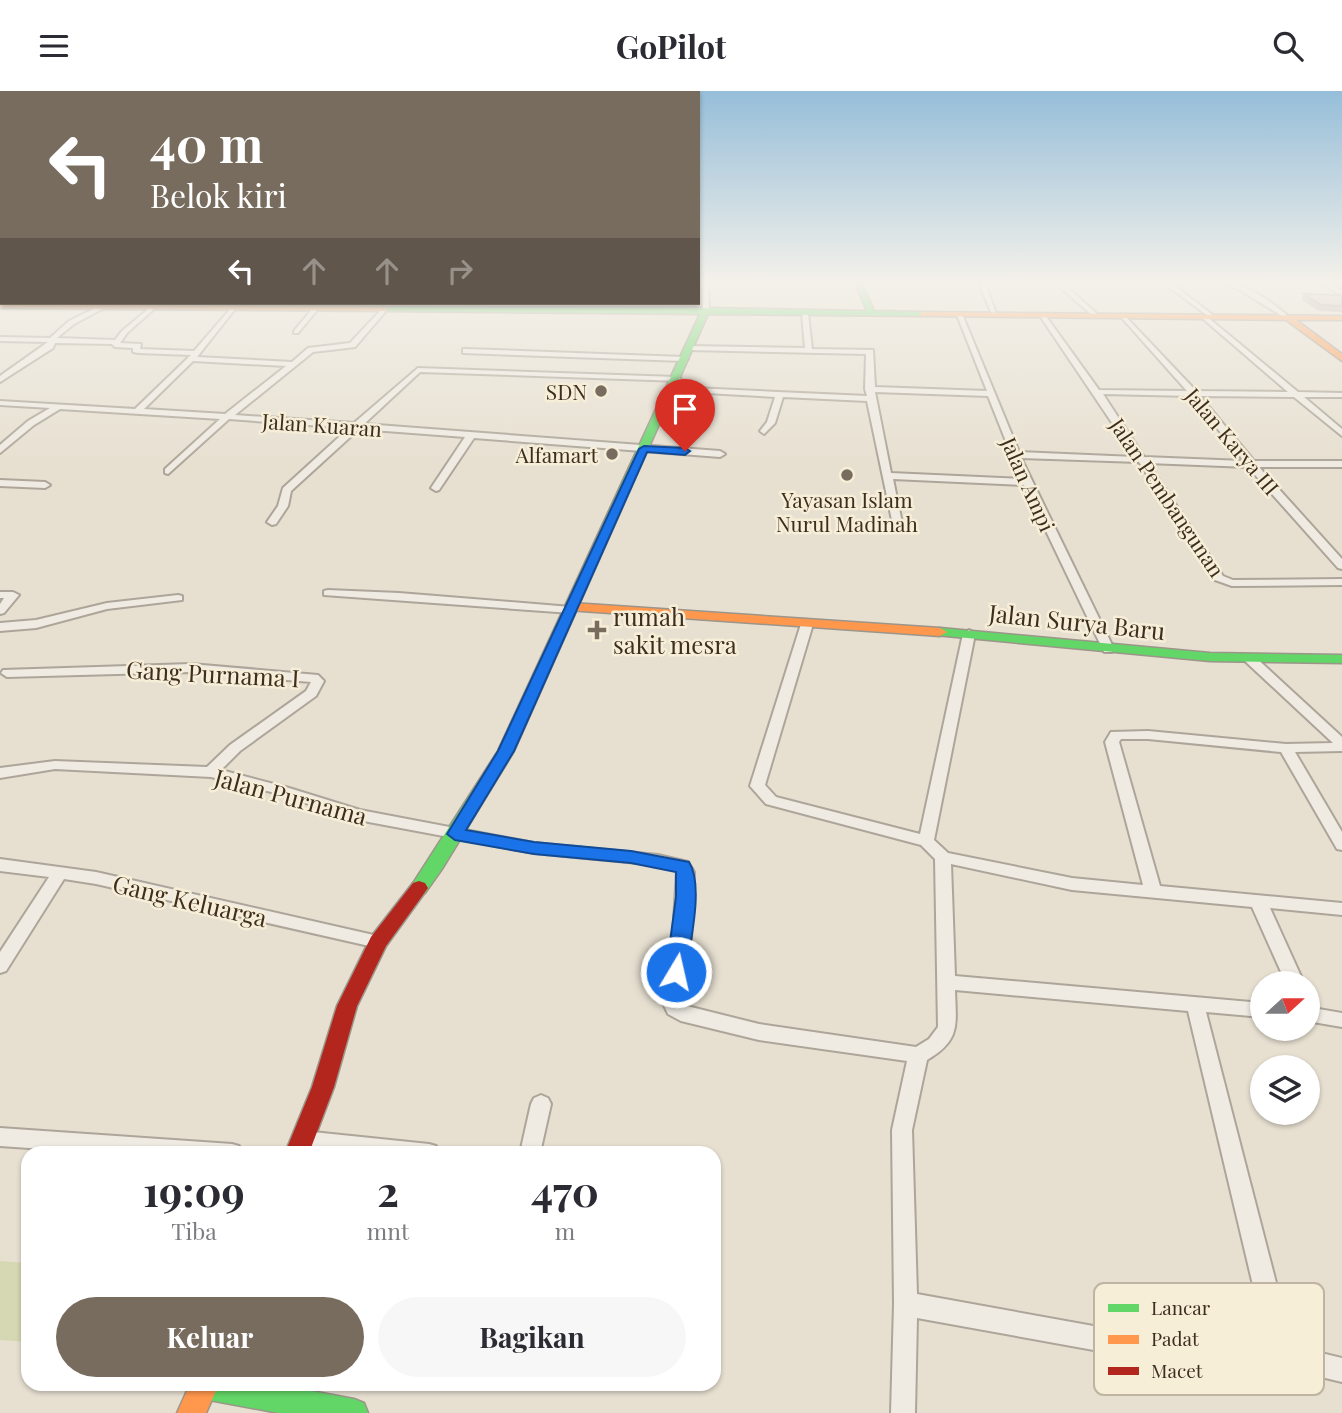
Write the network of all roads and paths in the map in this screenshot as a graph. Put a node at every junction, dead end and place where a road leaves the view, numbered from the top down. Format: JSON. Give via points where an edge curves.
{"nodes":[{"id":1,"x":51,"y":343,"type":"edge"},
{"id":2,"x":116,"y":343,"type":"edge"},
{"id":3,"x":204,"y":343,"type":"edge"},
{"id":4,"x":354,"y":343,"type":"edge"},
{"id":5,"x":691,"y":343,"type":"edge"},
{"id":6,"x":808,"y":343,"type":"edge"},
{"id":7,"x":969,"y":343,"type":"edge"},
{"id":8,"x":1062,"y":343,"type":"edge"},
{"id":9,"x":1147,"y":343,"type":"edge"},
{"id":10,"x":1238,"y":343,"type":"edge"},
{"id":11,"x":1322,"y":343,"type":"edge"},
{"id":12,"x":809,"y":350,"type":"junction"},
{"id":13,"x":686,"y":353,"type":"junction"},
{"id":14,"x":193,"y":356,"type":"junction"},
{"id":15,"x":1342,"y":358,"type":"edge"},
{"id":16,"x":294,"y":364,"type":"junction"},
{"id":17,"x":456,"y":371,"type":"junction"},
{"id":18,"x":0,"y":380,"type":"edge"},
{"id":19,"x":675,"y":384,"type":"junction"},
{"id":20,"x":1097,"y":392,"type":"junction"},
{"id":21,"x":870,"y":394,"type":"junction"},
{"id":22,"x":992,"y":394,"type":"junction"},
{"id":23,"x":1299,"y":394,"type":"junction"},
{"id":24,"x":780,"y":395,"type":"junction"},
{"id":25,"x":1195,"y":395,"type":"junction"},
{"id":26,"x":1342,"y":395,"type":"edge"},
{"id":27,"x":0,"y":403,"type":"edge"},
{"id":28,"x":58,"y":407,"type":"junction"},
{"id":29,"x":137,"y":411,"type":"junction"},
{"id":30,"x":226,"y":417,"type":"junction"},
{"id":31,"x":355,"y":427,"type":"junction"},
{"id":32,"x":764,"y":431,"type":"dead end"},
{"id":33,"x":1342,"y":433,"type":"edge"},
{"id":34,"x":471,"y":435,"type":"junction"},
{"id":35,"x":644,"y":449,"type":"junction"},
{"id":36,"x":0,"y":450,"type":"edge"},
{"id":37,"x":720,"y":454,"type":"dead end"},
{"id":38,"x":1015,"y":455,"type":"junction"},
{"id":39,"x":1141,"y":459,"type":"junction"},
{"id":40,"x":1251,"y":464,"type":"junction"},
{"id":41,"x":1342,"y":464,"type":"edge"},
{"id":42,"x":169,"y":471,"type":"dead end"},
{"id":43,"x":889,"y":477,"type":"junction"},
{"id":44,"x":1026,"y":482,"type":"junction"},
{"id":45,"x":0,"y":483,"type":"edge"},
{"id":46,"x":44,"y":485,"type":"dead end"},
{"id":47,"x":436,"y":488,"type":"dead end"},
{"id":48,"x":272,"y":522,"type":"dead end"},
{"id":49,"x":897,"y":523,"type":"dead end"},
{"id":50,"x":1342,"y":566,"type":"edge"},
{"id":51,"x":1342,"y":582,"type":"edge"},
{"id":52,"x":328,"y":593,"type":"dead end"},
{"id":53,"x":0,"y":595,"type":"edge"},
{"id":54,"x":178,"y":598,"type":"dead end"},
{"id":55,"x":572,"y":609,"type":"junction"},
{"id":56,"x":0,"y":611,"type":"edge"},
{"id":57,"x":807,"y":624,"type":"junction"},
{"id":58,"x":0,"y":627,"type":"edge"},
{"id":59,"x":969,"y":633,"type":"junction"},
{"id":60,"x":1108,"y":649,"type":"junction"},
{"id":61,"x":1250,"y":659,"type":"junction"},
{"id":62,"x":1342,"y":659,"type":"edge"},
{"id":63,"x":7,"y":673,"type":"dead end"},
{"id":64,"x":1342,"y":746,"type":"edge"},
{"id":65,"x":1286,"y":748,"type":"junction"},
{"id":66,"x":211,"y":772,"type":"junction"},
{"id":67,"x":0,"y":773,"type":"edge"},
{"id":68,"x":455,"y":834,"type":"junction"},
{"id":69,"x":926,"y":841,"type":"junction"},
{"id":70,"x":1342,"y":845,"type":"edge"},
{"id":71,"x":943,"y":857,"type":"junction"},
{"id":72,"x":0,"y":865,"type":"edge"},
{"id":73,"x":60,"y":873,"type":"junction"},
{"id":74,"x":1153,"y":892,"type":"junction"},
{"id":75,"x":1259,"y":902,"type":"junction"},
{"id":76,"x":1342,"y":909,"type":"edge"},
{"id":77,"x":378,"y":942,"type":"junction"},
{"id":78,"x":0,"y":966,"type":"edge"},
{"id":79,"x":1290,"y":971,"type":"edge"},
{"id":80,"x":945,"y":982,"type":"junction"},
{"id":81,"x":1195,"y":1003,"type":"junction"},
{"id":82,"x":1250,"y":1009,"type":"edge"},
{"id":83,"x":1320,"y":1015,"type":"edge"},
{"id":84,"x":1342,"y":1020,"type":"edge"},
{"id":85,"x":918,"y":1055,"type":"junction"},
{"id":86,"x":541,"y":1104,"type":"dead end"},
{"id":87,"x":0,"y":1136,"type":"edge"},
{"id":88,"x":136,"y":1146,"type":"edge"},
{"id":89,"x":299,"y":1146,"type":"edge"},
{"id":90,"x":532,"y":1146,"type":"edge"},
{"id":91,"x":1265,"y":1283,"type":"edge"},
{"id":92,"x":906,"y":1304,"type":"junction"},
{"id":93,"x":1094,"y":1338,"type":"edge"},
{"id":94,"x":1324,"y":1366,"type":"edge"},
{"id":95,"x":1342,"y":1370,"type":"edge"},
{"id":96,"x":201,"y":1391,"type":"edge"},
{"id":97,"x":236,"y":1391,"type":"edge"},
{"id":98,"x":191,"y":1413,"type":"edge"},
{"id":99,"x":354,"y":1413,"type":"edge"},
{"id":100,"x":903,"y":1413,"type":"edge"}],
"edges":[{"from":1,"to":18,"type":"street"},
{"from":2,"to":14,"type":"street","via":[[138,346],[138,351]]},
{"from":3,"to":14,"type":"street"},
{"from":4,"to":16,"type":"street","via":[[311,350]]},
{"from":5,"to":13,"type":"main road"},
{"from":6,"to":12,"type":"street"},
{"from":7,"to":22,"type":"street","name":"Jalan Ampi"},
{"from":8,"to":20,"type":"street","name":"Jalan Pembangunan"},
{"from":9,"to":25,"type":"street","name":"Jalan Karya III"},
{"from":10,"to":23,"type":"street"},
{"from":11,"to":15,"type":"main road"},
{"from":12,"to":13,"type":"street"},
{"from":12,"to":21,"type":"street","via":[[870,352]]},
{"from":13,"to":17,"type":"street","via":[[467,348]]},
{"from":13,"to":19,"type":"main road"},
{"from":14,"to":16,"type":"street"},
{"from":14,"to":29,"type":"street"},
{"from":16,"to":30,"type":"street"},
{"from":17,"to":19,"type":"street"},
{"from":17,"to":31,"type":"street","via":[[415,371]]},
{"from":19,"to":24,"type":"street"},
{"from":19,"to":35,"type":"main road"},
{"from":20,"to":25,"type":"street"},
{"from":20,"to":39,"type":"street","name":"Jalan Pembangunan"},
{"from":21,"to":22,"type":"street"},
{"from":21,"to":24,"type":"street"},
{"from":21,"to":43,"type":"street"},
{"from":22,"to":38,"type":"street","name":"Jalan Ampi"},
{"from":23,"to":25,"type":"street"},
{"from":23,"to":26,"type":"street"},
{"from":23,"to":33,"type":"street"},
{"from":24,"to":32,"type":"street"},
{"from":25,"to":40,"type":"street","name":"Jalan Karya III"},
{"from":27,"to":28,"type":"street","name":"Jalan Kuaran"},
{"from":28,"to":29,"type":"street","name":"Jalan Kuaran"},
{"from":28,"to":36,"type":"street"},
{"from":29,"to":30,"type":"street","name":"Jalan Kuaran"},
{"from":30,"to":31,"type":"street","name":"Jalan Kuaran"},
{"from":30,"to":42,"type":"street"},
{"from":31,"to":34,"type":"street","name":"Jalan Kuaran"},
{"from":31,"to":48,"type":"street","via":[[286,490],[284,506]]},
{"from":34,"to":35,"type":"street","name":"Jalan Kuaran"},
{"from":34,"to":47,"type":"street"},
{"from":35,"to":37,"type":"street","name":"Jalan Kuaran"},
{"from":35,"to":55,"type":"main road"},
{"from":38,"to":39,"type":"street"},
{"from":38,"to":44,"type":"street","name":"Jalan Ampi"},
{"from":39,"to":40,"type":"street"},
{"from":39,"to":51,"type":"street","name":"Jalan Pembangunan","via":[[1223,581]]},
{"from":40,"to":41,"type":"street"},
{"from":40,"to":50,"type":"street","name":"Jalan Karya III"},
{"from":43,"to":44,"type":"street"},
{"from":43,"to":49,"type":"street"},
{"from":44,"to":60,"type":"street","name":"Jalan Ampi"},
{"from":45,"to":46,"type":"street"},
{"from":52,"to":55,"type":"street"},
{"from":53,"to":56,"type":"street","via":[[13,595]]},
{"from":54,"to":58,"type":"street","via":[[107,605],[36,624]]},
{"from":55,"to":57,"type":"main road","name":"Jalan Surya Baru"},
{"from":55,"to":68,"type":"main road","via":[[506,751]]},
{"from":57,"to":59,"type":"main road","name":"Jalan Surya Baru"},
{"from":57,"to":69,"type":"street","via":[[757,786],[771,801]]},
{"from":59,"to":60,"type":"main road","name":"Jalan Surya Baru"},
{"from":59,"to":69,"type":"street"},
{"from":60,"to":61,"type":"main road","name":"Jalan Surya Baru"},
{"from":61,"to":62,"type":"main road","name":"Jalan Surya Baru"},
{"from":61,"to":64,"type":"street"},
{"from":63,"to":66,"type":"street","name":"Gang Purnama I","via":[[191,668],[318,681],[311,693]]},
{"from":64,"to":65,"type":"street"},
{"from":65,"to":70,"type":"street"},
{"from":65,"to":74,"type":"street","via":[[1115,735],[1112,742]]},
{"from":66,"to":67,"type":"street","name":"Jalan Purnama","via":[[55,765]]},
{"from":66,"to":68,"type":"street","name":"Jalan Purnama","via":[[358,815]]},
{"from":68,"to":77,"type":"main road"},
{"from":68,"to":85,"type":"street","name":"Jalan Purnama","via":[[682,866],[686,872],[683,924],[669,997],[676,1011],[759,1032]]},
{"from":69,"to":71,"type":"street"},
{"from":71,"to":74,"type":"street","via":[[1072,884]]},
{"from":71,"to":80,"type":"street"},
{"from":72,"to":73,"type":"street","name":"Gang Keluarga"},
{"from":73,"to":77,"type":"street","name":"Gang Keluarga"},
{"from":73,"to":78,"type":"street"},
{"from":74,"to":75,"type":"street"},
{"from":75,"to":76,"type":"street"},
{"from":75,"to":79,"type":"street"},
{"from":77,"to":89,"type":"main road","via":[[347,1006]]},
{"from":80,"to":81,"type":"street"},
{"from":80,"to":85,"type":"street","via":[[947,1028],[936,1045]]},
{"from":81,"to":82,"type":"street"},
{"from":81,"to":91,"type":"street"},
{"from":83,"to":84,"type":"street"},
{"from":85,"to":92,"type":"street","via":[[902,1130]]},
{"from":86,"to":90,"type":"street"},
{"from":87,"to":88,"type":"street"},
{"from":92,"to":93,"type":"street"},
{"from":92,"to":100,"type":"street"},
{"from":94,"to":95,"type":"street"},
{"from":96,"to":98,"type":"main road"},
{"from":97,"to":99,"type":"main road"}]}
